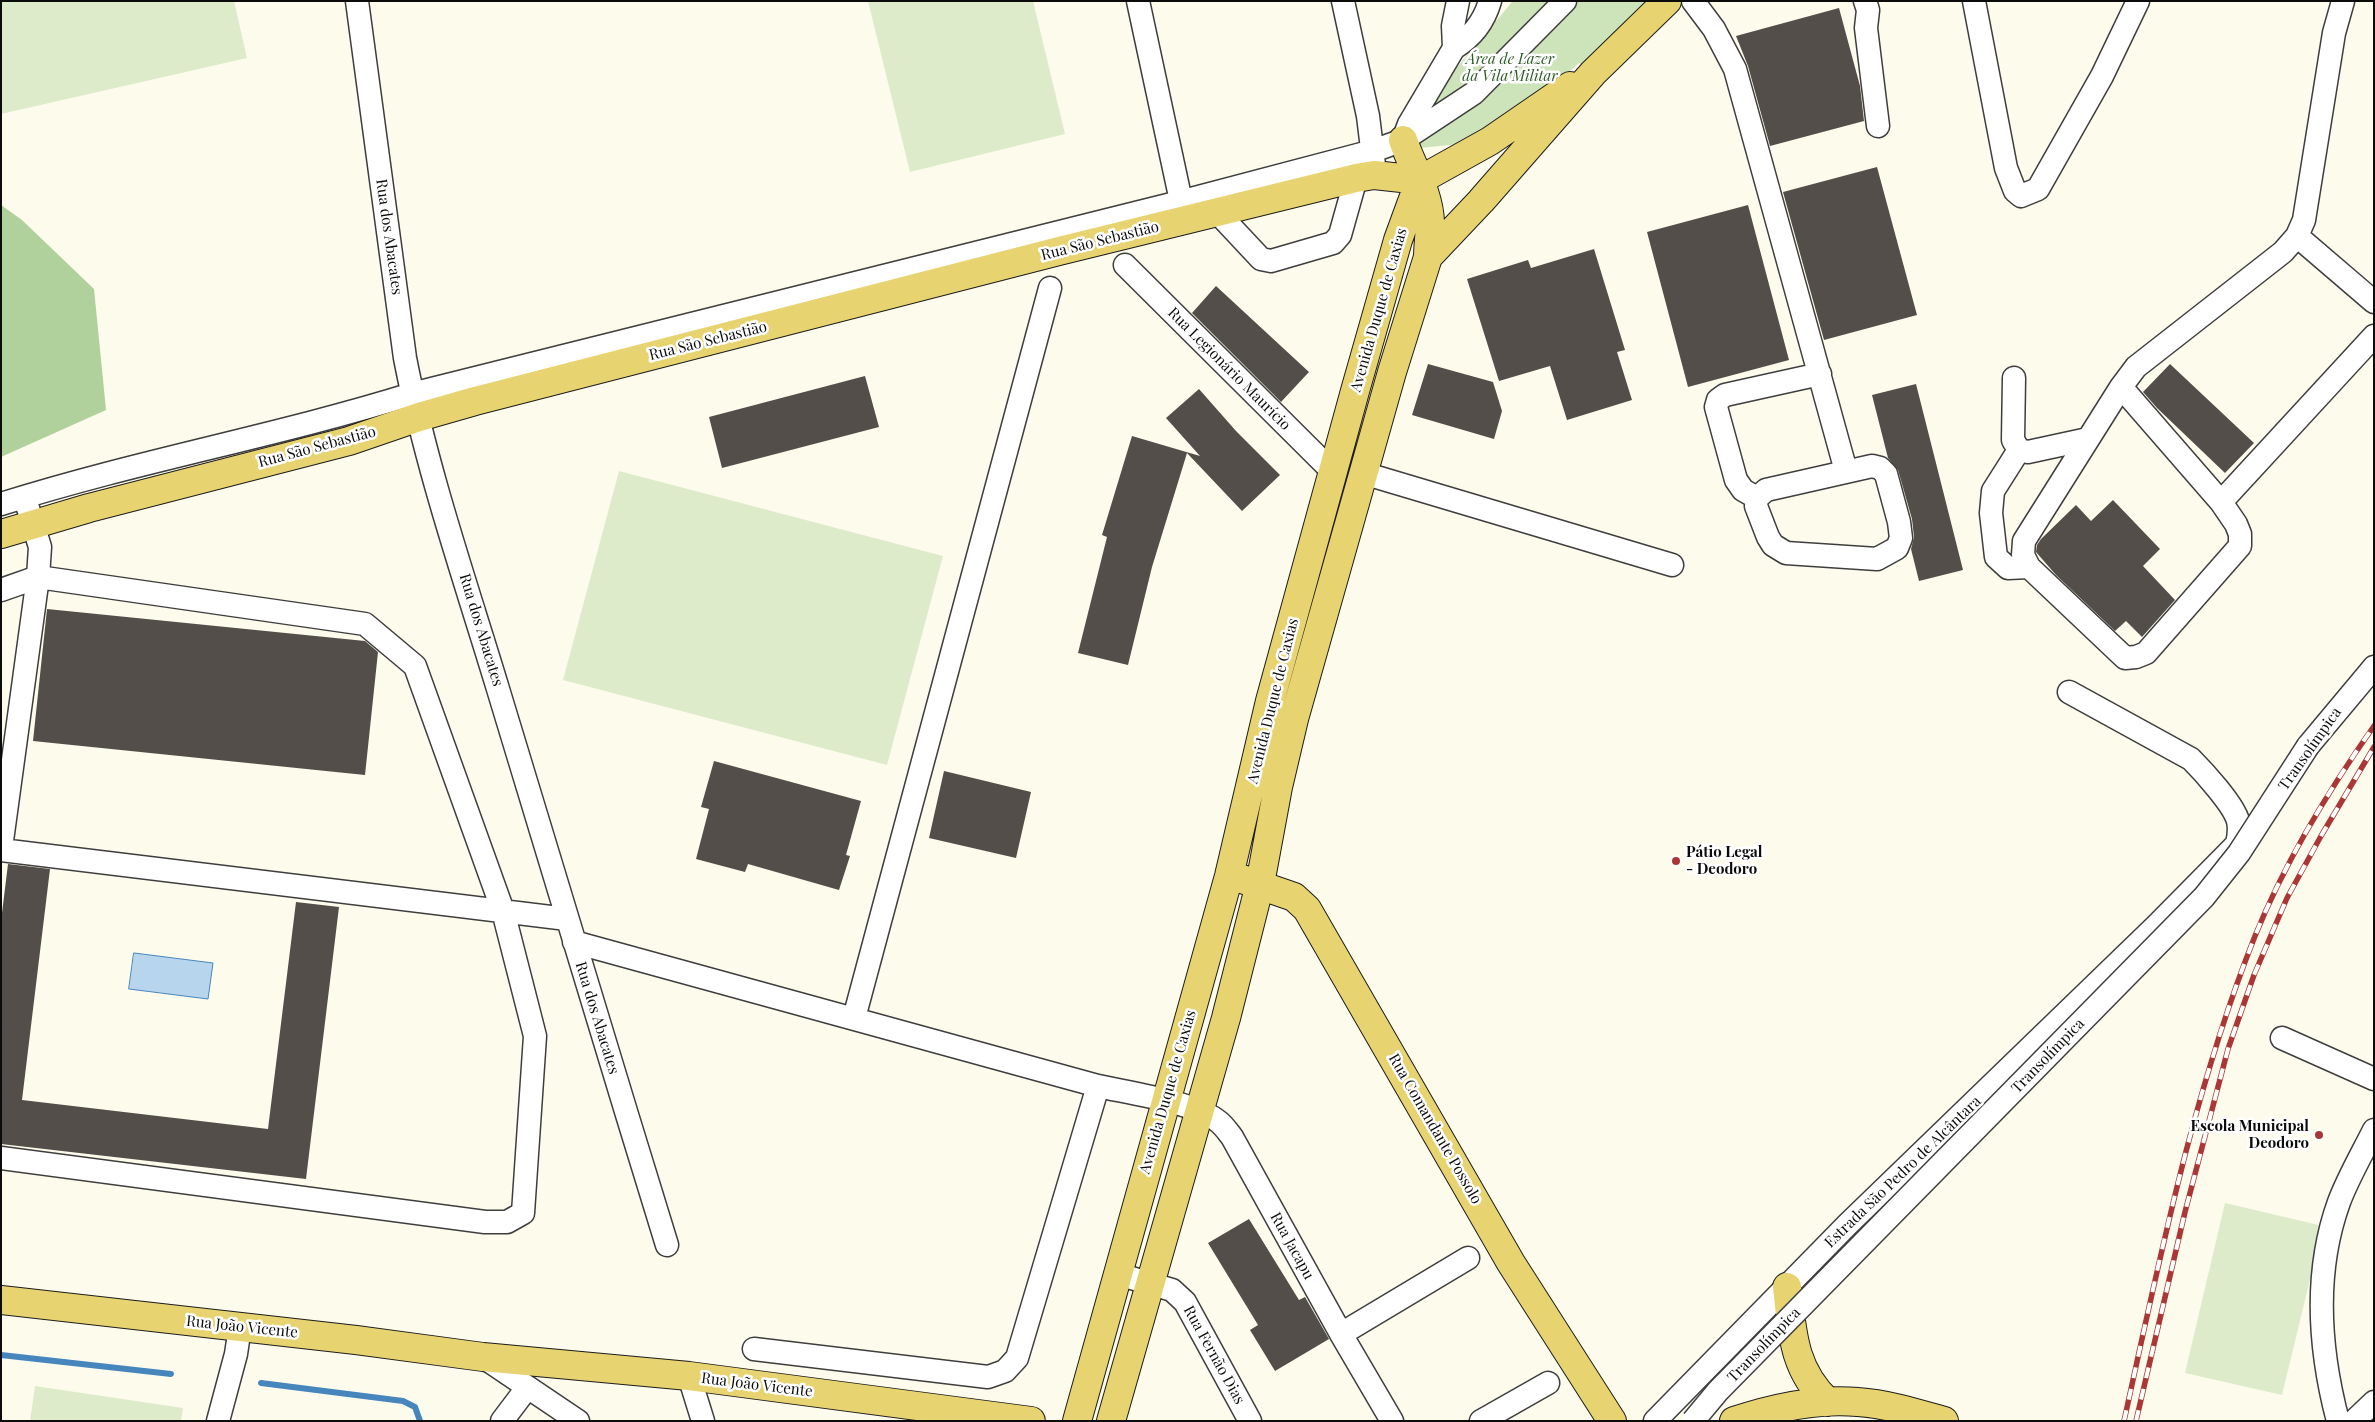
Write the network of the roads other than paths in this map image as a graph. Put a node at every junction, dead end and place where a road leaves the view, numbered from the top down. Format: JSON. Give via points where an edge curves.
{"nodes":[{"id":1,"x":358,"y":1,"type":"edge"},
{"id":2,"x":1138,"y":1,"type":"edge"},
{"id":3,"x":1343,"y":1,"type":"edge"},
{"id":4,"x":1458,"y":1,"type":"edge"},
{"id":5,"x":1490,"y":1,"type":"edge"},
{"id":6,"x":1565,"y":1,"type":"edge"},
{"id":7,"x":1667,"y":1,"type":"edge"},
{"id":8,"x":1693,"y":1,"type":"edge"},
{"id":9,"x":1865,"y":1,"type":"edge"},
{"id":10,"x":1974,"y":1,"type":"edge"},
{"id":11,"x":2138,"y":1,"type":"edge"},
{"id":12,"x":2343,"y":1,"type":"edge"},
{"id":13,"x":1454,"y":48,"type":"junction"},
{"id":14,"x":1593,"y":72,"type":"junction"},
{"id":15,"x":1878,"y":126,"type":"dead end"},
{"id":16,"x":1403,"y":140,"type":"junction"},
{"id":17,"x":1368,"y":168,"type":"junction"},
{"id":18,"x":1420,"y":180,"type":"junction"},
{"id":19,"x":1183,"y":211,"type":"junction"},
{"id":20,"x":1216,"y":212,"type":"junction"},
{"id":21,"x":2297,"y":236,"type":"junction"},
{"id":22,"x":1428,"y":257,"type":"junction"},
{"id":23,"x":1124,"y":265,"type":"dead end"},
{"id":24,"x":1050,"y":288,"type":"dead end"},
{"id":25,"x":2374,"y":302,"type":"edge"},
{"id":26,"x":2374,"y":336,"type":"edge"},
{"id":27,"x":1820,"y":374,"type":"junction"},
{"id":28,"x":2014,"y":378,"type":"dead end"},
{"id":29,"x":2121,"y":386,"type":"junction"},
{"id":30,"x":415,"y":405,"type":"junction"},
{"id":31,"x":2088,"y":439,"type":"junction"},
{"id":32,"x":2019,"y":450,"type":"junction"},
{"id":33,"x":1846,"y":471,"type":"junction"},
{"id":34,"x":1334,"y":473,"type":"junction"},
{"id":35,"x":1363,"y":473,"type":"junction"},
{"id":36,"x":24,"y":497,"type":"junction"},
{"id":37,"x":1757,"y":498,"type":"junction"},
{"id":38,"x":2220,"y":502,"type":"junction"},
{"id":39,"x":1,"y":504,"type":"edge"},
{"id":40,"x":32,"y":523,"type":"junction"},
{"id":41,"x":1,"y":534,"type":"edge"},
{"id":42,"x":1672,"y":566,"type":"dead end"},
{"id":43,"x":2029,"y":567,"type":"junction"},
{"id":44,"x":38,"y":577,"type":"junction"},
{"id":45,"x":1,"y":590,"type":"edge"},
{"id":46,"x":2374,"y":667,"type":"edge"},
{"id":47,"x":2069,"y":692,"type":"dead end"},
{"id":48,"x":1,"y":849,"type":"edge"},
{"id":49,"x":1229,"y":876,"type":"junction"},
{"id":50,"x":1260,"y":884,"type":"junction"},
{"id":51,"x":503,"y":911,"type":"junction"},
{"id":52,"x":567,"y":919,"type":"junction"},
{"id":53,"x":574,"y":942,"type":"junction"},
{"id":54,"x":854,"y":1018,"type":"junction"},
{"id":55,"x":2282,"y":1038,"type":"dead end"},
{"id":56,"x":2374,"y":1079,"type":"edge"},
{"id":57,"x":1098,"y":1086,"type":"junction"},
{"id":58,"x":1165,"y":1101,"type":"junction"},
{"id":59,"x":1198,"y":1111,"type":"junction"},
{"id":60,"x":2371,"y":1144,"type":"edge"},
{"id":61,"x":1,"y":1158,"type":"edge"},
{"id":62,"x":667,"y":1246,"type":"dead end"},
{"id":63,"x":1468,"y":1258,"type":"dead end"},
{"id":64,"x":1118,"y":1274,"type":"junction"},
{"id":65,"x":1150,"y":1282,"type":"junction"},
{"id":66,"x":1787,"y":1287,"type":"junction"},
{"id":67,"x":1,"y":1300,"type":"edge"},
{"id":68,"x":240,"y":1327,"type":"junction"},
{"id":69,"x":1341,"y":1334,"type":"junction"},
{"id":70,"x":754,"y":1349,"type":"dead end"},
{"id":71,"x":483,"y":1357,"type":"junction"},
{"id":72,"x":689,"y":1376,"type":"junction"},
{"id":73,"x":1548,"y":1383,"type":"dead end"},
{"id":74,"x":527,"y":1388,"type":"junction"},
{"id":75,"x":1828,"y":1402,"type":"junction"},
{"id":76,"x":2374,"y":1402,"type":"edge"},
{"id":77,"x":218,"y":1421,"type":"edge"},
{"id":78,"x":502,"y":1421,"type":"edge"},
{"id":79,"x":578,"y":1421,"type":"edge"},
{"id":80,"x":703,"y":1421,"type":"edge"},
{"id":81,"x":1031,"y":1421,"type":"edge"},
{"id":82,"x":1077,"y":1421,"type":"edge"},
{"id":83,"x":1111,"y":1421,"type":"edge"},
{"id":84,"x":1250,"y":1421,"type":"edge"},
{"id":85,"x":1392,"y":1421,"type":"edge"},
{"id":86,"x":1481,"y":1421,"type":"edge"},
{"id":87,"x":1612,"y":1421,"type":"edge"},
{"id":88,"x":1655,"y":1421,"type":"edge"},
{"id":89,"x":1693,"y":1421,"type":"edge"},
{"id":90,"x":1734,"y":1421,"type":"edge"},
{"id":91,"x":1944,"y":1421,"type":"edge"},
{"id":92,"x":2338,"y":1421,"type":"edge"},
{"id":93,"x":2354,"y":1421,"type":"edge"}],
"edges":[{"from":1,"to":30,"type":"street","name":"Rua dos Abacates","via":[[405,358]]},
{"from":2,"to":19,"type":"street"},
{"from":3,"to":17,"type":"street","via":[[1368,116]]},
{"from":4,"to":13,"type":"street","via":[[1452,26]]},
{"from":5,"to":13,"type":"street","via":[[1475,30]]},
{"from":6,"to":16,"type":"street","name":"Rua São Sebastião","via":[[1474,93]]},
{"from":7,"to":14,"type":"main road","name":"Avenida Duque de Caxias"},
{"from":8,"to":27,"type":"street","via":[[1714,29],[1735,69]]},
{"from":9,"to":15,"type":"street"},
{"from":10,"to":11,"type":"street","via":[[2006,168],[2015,191],[2022,196],[2038,189],[2102,76]]},
{"from":12,"to":21,"type":"street","via":[[2334,33],[2304,220]]},
{"from":13,"to":16,"type":"street","via":[[1409,124]]},
{"from":14,"to":18,"type":"main road","name":"Avenida Duque de Caxias","via":[[1490,142]]},
{"from":14,"to":22,"type":"main road","name":"Avenida Duque de Caxias"},
{"from":16,"to":17,"type":"street","name":"Rua São Sebastião"},
{"from":16,"to":18,"type":"main road"},
{"from":17,"to":18,"type":"main road","name":"Rua São Sebastião"},
{"from":17,"to":19,"type":"street","name":"Rua São Sebastião"},
{"from":17,"to":20,"type":"main road","name":"Rua São Sebastião"},
{"from":17,"to":20,"type":"street","via":[[1340,235],[1333,243],[1271,261],[1261,259]]},
{"from":18,"to":22,"type":"main road","via":[[1430,221]]},
{"from":18,"to":34,"type":"main road","name":"Avenida Duque de Caxias","via":[[1398,240]]},
{"from":19,"to":20,"type":"main road","name":"Rua São Sebastião"},
{"from":19,"to":30,"type":"main road","name":"Rua São Sebastião"},
{"from":21,"to":25,"type":"street"},
{"from":21,"to":29,"type":"street","via":[[2283,252],[2136,367]]},
{"from":22,"to":35,"type":"main road","name":"Avenida Duque de Caxias"},
{"from":23,"to":34,"type":"street","name":"Rua Legionário Maurício"},
{"from":24,"to":54,"type":"street"},
{"from":26,"to":38,"type":"street"},
{"from":27,"to":33,"type":"street"},
{"from":27,"to":37,"type":"street","via":[[1725,395],[1718,400],[1716,407],[1736,480],[1743,490]]},
{"from":28,"to":32,"type":"street","via":[[2013,440]]},
{"from":29,"to":31,"type":"street"},
{"from":29,"to":38,"type":"street"},
{"from":30,"to":36,"type":"street","name":"Rua São Sebastião","via":[[346,415]]},
{"from":30,"to":40,"type":"main road","name":"Rua São Sebastião","via":[[348,441]]},
{"from":30,"to":52,"type":"street","name":"Rua dos Abacates"},
{"from":31,"to":32,"type":"street","via":[[2028,452]]},
{"from":31,"to":43,"type":"street","via":[[2024,542],[2024,555]]},
{"from":32,"to":43,"type":"street","via":[[1993,492],[1990,513],[1996,558],[2008,568]]},
{"from":33,"to":37,"type":"street","via":[[1766,490]]},
{"from":33,"to":37,"type":"street","via":[[1872,466],[1886,474],[1900,522],[1901,538],[1897,548],[1877,560],[1786,553],[1768,538],[1756,506]]},
{"from":34,"to":49,"type":"main road","name":"Avenida Duque de Caxias","via":[[1270,701]]},
{"from":35,"to":42,"type":"street"},
{"from":35,"to":50,"type":"main road","name":"Avenida Duque de Caxias","via":[[1294,719]]},
{"from":36,"to":39,"type":"street","name":"Rua São Sebastião"},
{"from":36,"to":40,"type":"street"},
{"from":38,"to":43,"type":"street","via":[[2236,524],[2240,546],[2146,653],[2136,657],[2125,658]]},
{"from":40,"to":41,"type":"main road","name":"Rua São Sebastião"},
{"from":40,"to":44,"type":"street","via":[[40,547]]},
{"from":44,"to":45,"type":"street"},
{"from":44,"to":48,"type":"street"},
{"from":44,"to":51,"type":"street","via":[[365,624],[415,666]]},
{"from":46,"to":89,"type":"street","name":"Transolímpica","bridge":true,"via":[[2308,746],[2239,853],[2204,897],[1739,1370]]},
{"from":47,"to":66,"type":"street","name":"Estrada São Pedro de Alcântara","via":[[2191,758],[2206,773],[2238,819],[2240,832],[2237,844]]},
{"from":48,"to":51,"type":"street"},
{"from":49,"to":50,"type":"main road","name":"Rua Comandante Possolo"},
{"from":49,"to":58,"type":"main road","name":"Avenida Duque de Caxias"},
{"from":50,"to":59,"type":"main road","name":"Avenida Duque de Caxias","via":[[1226,1018]]},
{"from":50,"to":87,"type":"main road","name":"Rua Comandante Possolo","via":[[1294,897],[1307,909],[1511,1263]]},
{"from":51,"to":52,"type":"street"},
{"from":51,"to":61,"type":"street","via":[[535,1036],[523,1213],[508,1222],[475,1221]]},
{"from":52,"to":53,"type":"street","name":"Rua dos Abacates"},
{"from":53,"to":54,"type":"street","name":"Rua Jacapu"},
{"from":53,"to":62,"type":"street","name":"Rua dos Abacates"},
{"from":54,"to":57,"type":"street","name":"Rua Jacapu"},
{"from":55,"to":56,"type":"street"},
{"from":57,"to":58,"type":"street","name":"Rua Jacapu"},
{"from":57,"to":70,"type":"street","via":[[1017,1358],[1004,1371],[988,1377]]},
{"from":58,"to":59,"type":"street","name":"Rua Jacapu"},
{"from":58,"to":64,"type":"main road","name":"Avenida Duque de Caxias"},
{"from":59,"to":65,"type":"main road","name":"Avenida Duque de Caxias"},
{"from":59,"to":69,"type":"street","name":"Rua Jacapu","via":[[1219,1122],[1232,1136]]},
{"from":60,"to":92,"type":"street","via":[[2339,1201],[2323,1270],[2321,1327],[2327,1380]]},
{"from":63,"to":69,"type":"street"},
{"from":64,"to":65,"type":"street","name":"Rua Fernão Dias"},
{"from":64,"to":82,"type":"main road","name":"Avenida Duque de Caxias"},
{"from":65,"to":83,"type":"main road","name":"Avenida Duque de Caxias"},
{"from":65,"to":84,"type":"street","name":"Rua Fernão Dias","via":[[1172,1290],[1185,1302]]},
{"from":66,"to":75,"type":"main road","via":[[1790,1320],[1800,1362],[1814,1389]]},
{"from":66,"to":88,"type":"street","name":"Estrada São Pedro de Alcântara"},
{"from":67,"to":68,"type":"main road","name":"Rua João Vicente"},
{"from":68,"to":71,"type":"main road","name":"Rua João Vicente"},
{"from":68,"to":77,"type":"street"},
{"from":69,"to":85,"type":"street","name":"Rua Jacapu"},
{"from":71,"to":72,"type":"main road","name":"Rua João Vicente"},
{"from":71,"to":74,"type":"street","name":"Rua João Vicente"},
{"from":72,"to":80,"type":"street"},
{"from":72,"to":81,"type":"main road","name":"Rua João Vicente"},
{"from":73,"to":86,"type":"street"},
{"from":74,"to":78,"type":"street"},
{"from":74,"to":79,"type":"street","name":"Rua João Vicente"},
{"from":75,"to":90,"type":"main road","via":[[1775,1409]]},
{"from":75,"to":91,"type":"main road","via":[[1880,1405]]},
{"from":76,"to":93,"type":"street"}]}
